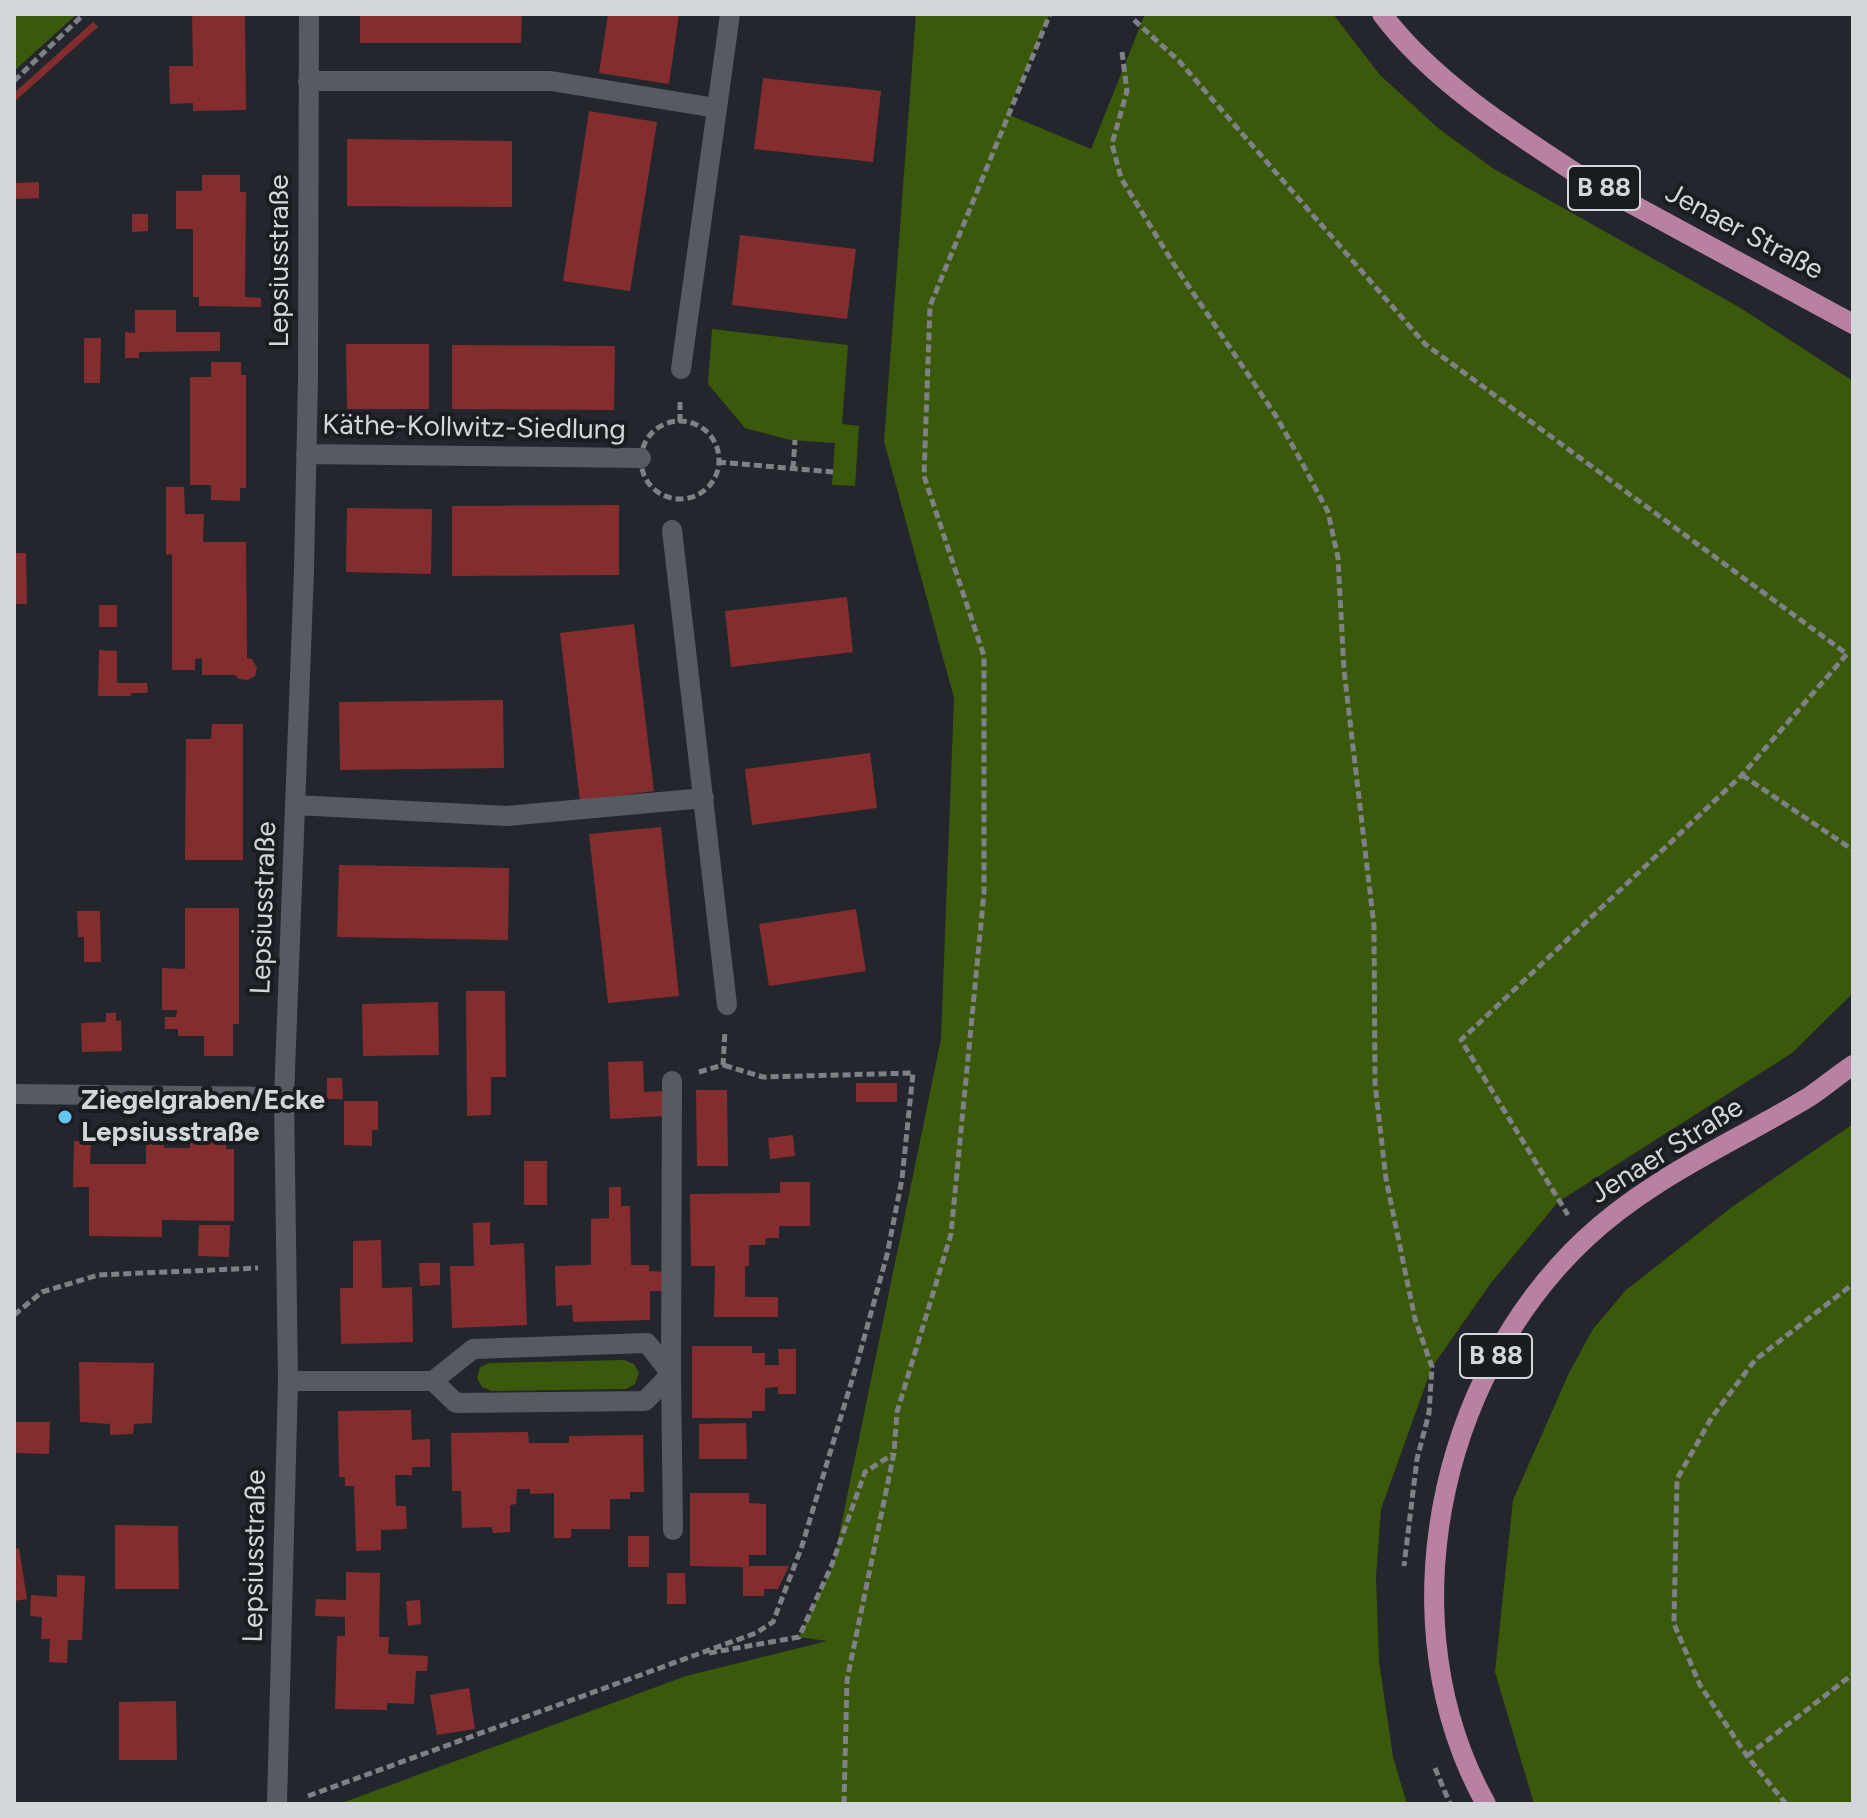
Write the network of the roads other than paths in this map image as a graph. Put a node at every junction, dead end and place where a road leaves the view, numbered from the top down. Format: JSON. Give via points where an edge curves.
{"nodes":[{"id":1,"x":309,"y":14,"type":"edge"},
{"id":2,"x":730,"y":14,"type":"edge"},
{"id":3,"x":1382,"y":14,"type":"edge"},
{"id":4,"x":308,"y":81,"type":"junction"},
{"id":5,"x":716,"y":108,"type":"junction"},
{"id":6,"x":1853,"y":324,"type":"edge"},
{"id":7,"x":681,"y":369,"type":"dead end"},
{"id":8,"x":306,"y":454,"type":"junction"},
{"id":9,"x":641,"y":458,"type":"road end"},
{"id":10,"x":672,"y":530,"type":"dead end"},
{"id":11,"x":704,"y":798,"type":"junction"},
{"id":12,"x":295,"y":805,"type":"junction"},
{"id":13,"x":727,"y":1005,"type":"road end"},
{"id":14,"x":1853,"y":1065,"type":"edge"},
{"id":15,"x":672,"y":1081,"type":"road end"},
{"id":16,"x":14,"y":1094,"type":"edge"},
{"id":17,"x":284,"y":1097,"type":"junction"},
{"id":18,"x":671,"y":1374,"type":"junction"},
{"id":19,"x":288,"y":1381,"type":"junction"},
{"id":20,"x":433,"y":1381,"type":"junction"},
{"id":21,"x":673,"y":1530,"type":"dead end"},
{"id":22,"x":277,"y":1804,"type":"edge"},
{"id":23,"x":1486,"y":1804,"type":"edge"}],
"edges":[{"from":1,"to":4,"type":"street","name":"Lepsiusstraße"},
{"from":2,"to":5,"type":"street"},
{"from":3,"to":6,"type":"main road","name":"Jenaer Straße","number":"B 88","via":[[1462,92],[1582,177]]},
{"from":4,"to":5,"type":"street","via":[[551,81]]},
{"from":4,"to":8,"type":"street","name":"Lepsiusstraße"},
{"from":5,"to":7,"type":"street"},
{"from":8,"to":9,"type":"street","name":"Käthe-Kollwitz-Siedlung"},
{"from":8,"to":12,"type":"street","name":"Lepsiusstraße"},
{"from":10,"to":11,"type":"street"},
{"from":11,"to":12,"type":"street","via":[[507,816]]},
{"from":11,"to":13,"type":"street"},
{"from":12,"to":17,"type":"street","name":"Lepsiusstraße"},
{"from":14,"to":23,"type":"main road","name":"Jenaer Straße","number":"B 88","via":[[1613,1215],[1584,1239],[1526,1307],[1497,1352],[1460,1431],[1448,1471],[1435,1599],[1445,1700]]},
{"from":15,"to":18,"type":"street"},
{"from":16,"to":17,"type":"street"},
{"from":17,"to":19,"type":"street","name":"Lepsiusstraße"},
{"from":18,"to":20,"type":"street","via":[[645,1401],[456,1403]]},
{"from":18,"to":20,"type":"street","via":[[647,1343],[473,1349]]},
{"from":18,"to":21,"type":"street"},
{"from":19,"to":20,"type":"street"},
{"from":19,"to":22,"type":"street","name":"Lepsiusstraße"}]}
